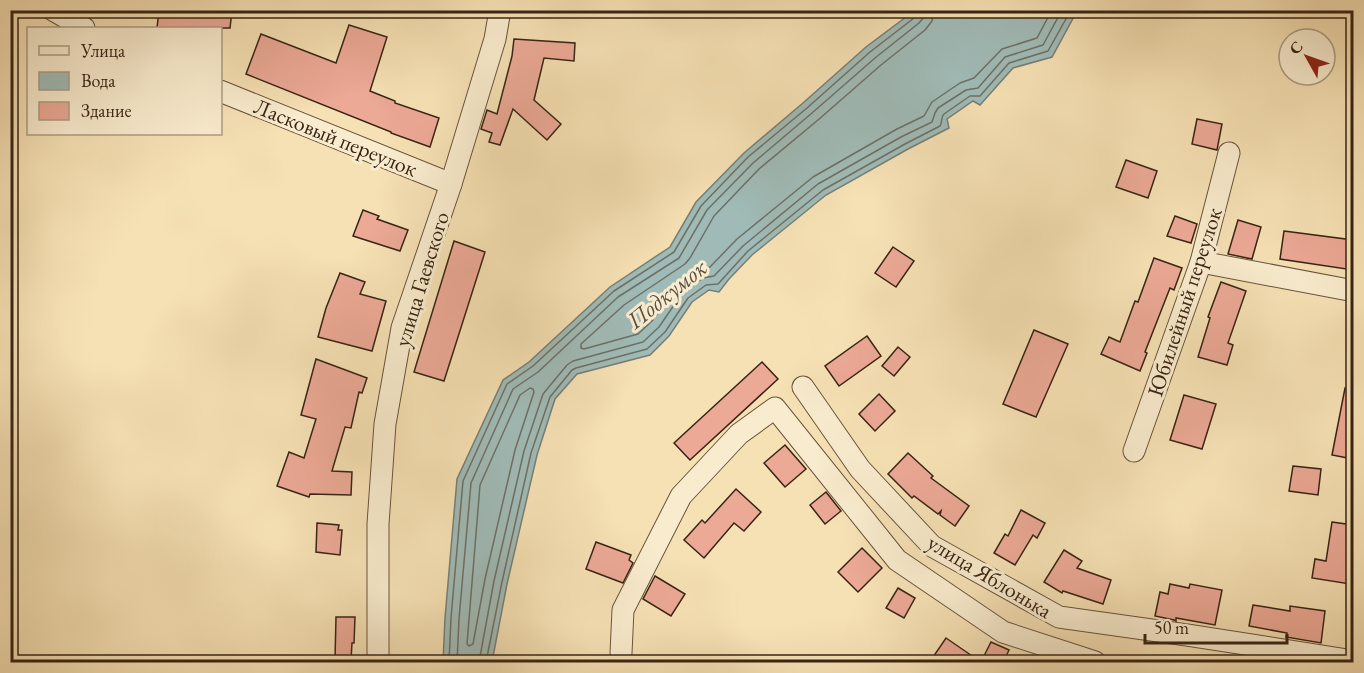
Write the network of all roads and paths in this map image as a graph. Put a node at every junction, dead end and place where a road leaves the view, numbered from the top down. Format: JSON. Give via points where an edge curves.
{"nodes":[{"id":1,"x":53,"y":10,"type":"edge"},
{"id":2,"x":500,"y":10,"type":"edge"},
{"id":3,"x":82,"y":27,"type":"edge"},
{"id":4,"x":222,"y":92,"type":"edge"},
{"id":5,"x":1229,"y":153,"type":"dead end"},
{"id":6,"x":451,"y":184,"type":"junction"},
{"id":7,"x":1201,"y":262,"type":"junction"},
{"id":8,"x":1353,"y":291,"type":"edge"},
{"id":9,"x":803,"y":387,"type":"dead end"},
{"id":10,"x":1134,"y":451,"type":"dead end"},
{"id":11,"x":621,"y":653,"type":"dead end"},
{"id":12,"x":1353,"y":661,"type":"edge"},
{"id":13,"x":378,"y":663,"type":"edge"},
{"id":14,"x":1095,"y":663,"type":"edge"}],
"edges":[{"from":1,"to":3,"type":"street"},
{"from":2,"to":6,"type":"street","name":"улица Гаевского","via":[[495,39]]},
{"from":4,"to":6,"type":"street","name":"Ласковый переулок"},
{"from":5,"to":7,"type":"street","name":"Юбилейный переулок"},
{"from":6,"to":13,"type":"street","name":"улица Гаевского","via":[[402,328],[386,424],[378,524]]},
{"from":7,"to":8,"type":"street"},
{"from":7,"to":10,"type":"street","name":"Юбилейный переулок"},
{"from":9,"to":12,"type":"street","name":"улица Яблонька","via":[[860,469],[932,546],[1059,617]]},
{"from":11,"to":14,"type":"street","name":"улица Яблонька","via":[[623,610],[681,496],[739,434],[775,408],[897,560],[1003,632]]}]}
